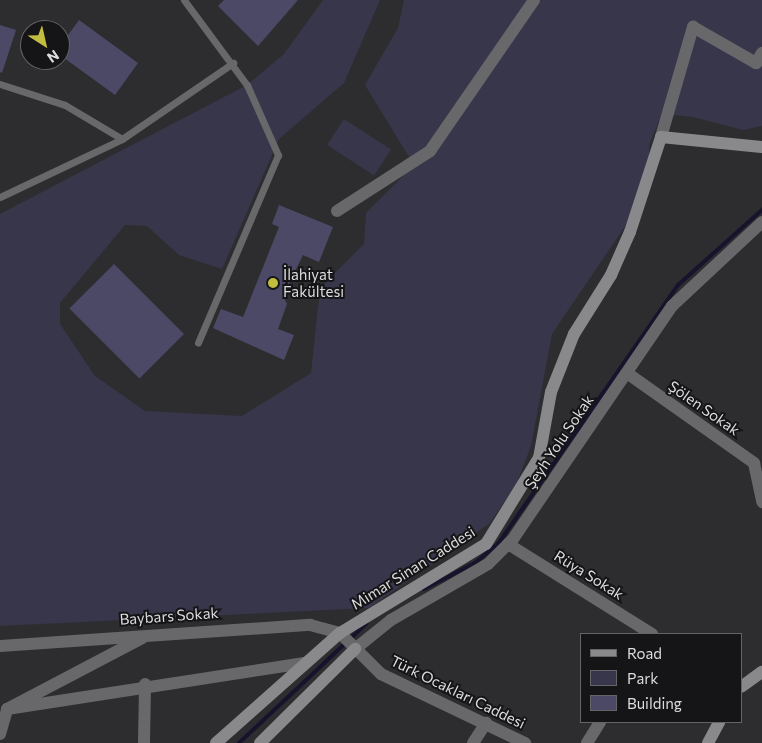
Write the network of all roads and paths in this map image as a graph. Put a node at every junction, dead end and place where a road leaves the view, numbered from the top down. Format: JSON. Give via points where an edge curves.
{"nodes":[{"id":1,"x":184,"y":0,"type":"edge"},
{"id":2,"x":534,"y":0,"type":"edge"},
{"id":3,"x":762,"y":53,"type":"edge"},
{"id":4,"x":232,"y":63,"type":"junction"},
{"id":5,"x":0,"y":84,"type":"edge"},
{"id":6,"x":661,"y":137,"type":"junction"},
{"id":7,"x":122,"y":139,"type":"junction"},
{"id":8,"x":762,"y":147,"type":"edge"},
{"id":9,"x":0,"y":197,"type":"edge"},
{"id":10,"x":337,"y":211,"type":"dead end"},
{"id":11,"x":762,"y":222,"type":"edge"},
{"id":12,"x":198,"y":343,"type":"dead end"},
{"id":13,"x":627,"y":373,"type":"junction"},
{"id":14,"x":758,"y":463,"type":"edge"},
{"id":15,"x":762,"y":502,"type":"edge"},
{"id":16,"x":508,"y":544,"type":"junction"},
{"id":17,"x":340,"y":633,"type":"junction"},
{"id":18,"x":650,"y":633,"type":"edge"},
{"id":19,"x":149,"y":634,"type":"junction"},
{"id":20,"x":0,"y":646,"type":"edge"},
{"id":21,"x":355,"y":649,"type":"junction"},
{"id":22,"x":304,"y":663,"type":"junction"},
{"id":23,"x":762,"y":672,"type":"edge"},
{"id":24,"x":144,"y":684,"type":"junction"},
{"id":25,"x":742,"y":686,"type":"edge"},
{"id":26,"x":7,"y":709,"type":"junction"},
{"id":27,"x":486,"y":723,"type":"junction"},
{"id":28,"x":599,"y":723,"type":"edge"},
{"id":29,"x":718,"y":723,"type":"edge"},
{"id":30,"x":0,"y":734,"type":"edge"},
{"id":31,"x":144,"y":743,"type":"edge"},
{"id":32,"x":216,"y":743,"type":"edge"},
{"id":33,"x":260,"y":743,"type":"edge"},
{"id":34,"x":473,"y":743,"type":"edge"},
{"id":35,"x":525,"y":743,"type":"edge"},
{"id":36,"x":587,"y":743,"type":"edge"},
{"id":37,"x":708,"y":743,"type":"edge"}],
"edges":[{"from":1,"to":4,"type":"lane"},
{"from":2,"to":10,"type":"street","via":[[430,151]]},
{"from":3,"to":6,"type":"street","via":[[756,63],[693,27]]},
{"from":4,"to":7,"type":"lane"},
{"from":4,"to":12,"type":"lane","via":[[248,85],[278,155]]},
{"from":5,"to":7,"type":"lane","via":[[64,105]]},
{"from":6,"to":8,"type":"street"},
{"from":6,"to":17,"type":"street","name":"Mimar Sinan Caddesi","via":[[615,266],[574,334],[551,392],[539,458],[516,500],[486,544]]},
{"from":7,"to":9,"type":"lane"},
{"from":11,"to":13,"type":"street","name":"Şeyh Yolu Sokak","via":[[672,306]]},
{"from":13,"to":14,"type":"street","name":"Şölen Sokak"},
{"from":13,"to":16,"type":"street","name":"Şeyh Yolu Sokak"},
{"from":14,"to":15,"type":"street","name":"Şölen Sokak"},
{"from":16,"to":18,"type":"street","name":"Rüya Sokak"},
{"from":16,"to":21,"type":"street","name":"Şeyh Yolu Sokak","via":[[488,564],[391,620]]},
{"from":17,"to":19,"type":"street","name":"Baybars Sokak","via":[[310,625]]},
{"from":17,"to":21,"type":"street","name":"Türk Ocakları Caddesi"},
{"from":17,"to":22,"type":"street","name":"Mimar Sinan Caddesi"},
{"from":19,"to":20,"type":"street","name":"Baybars Sokak"},
{"from":19,"to":26,"type":"street"},
{"from":21,"to":27,"type":"street","name":"Türk Ocakları Caddesi","via":[[381,674]]},
{"from":21,"to":33,"type":"street"},
{"from":22,"to":24,"type":"street"},
{"from":22,"to":32,"type":"street","name":"Mimar Sinan Caddesi"},
{"from":23,"to":25,"type":"street"},
{"from":24,"to":26,"type":"street"},
{"from":24,"to":31,"type":"street"},
{"from":26,"to":30,"type":"street"},
{"from":27,"to":34,"type":"street"},
{"from":27,"to":35,"type":"street","name":"Türk Ocakları Caddesi"},
{"from":28,"to":36,"type":"street"},
{"from":29,"to":37,"type":"street"}]}
